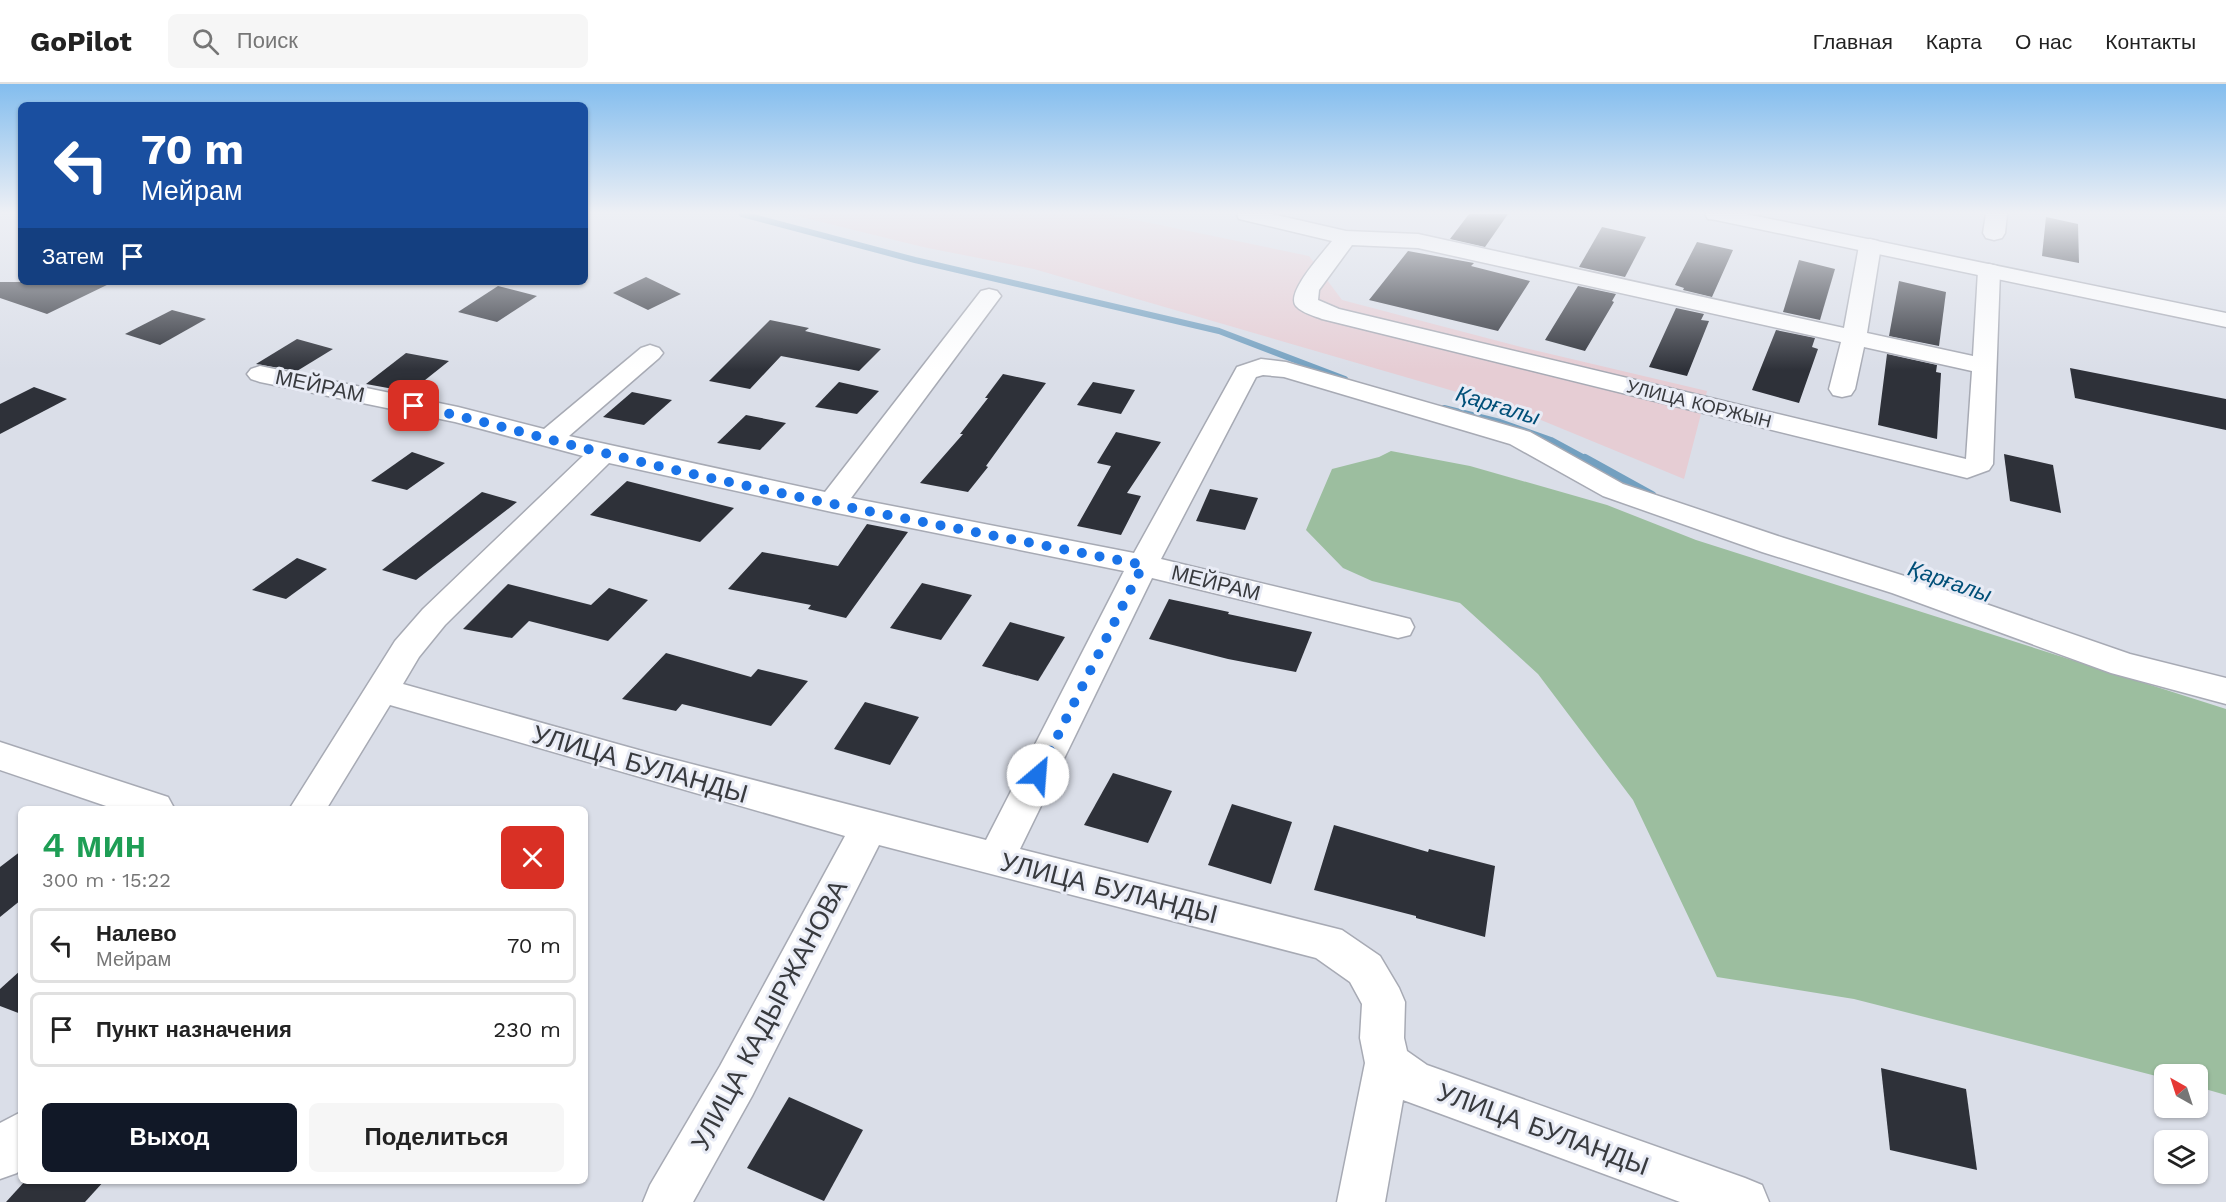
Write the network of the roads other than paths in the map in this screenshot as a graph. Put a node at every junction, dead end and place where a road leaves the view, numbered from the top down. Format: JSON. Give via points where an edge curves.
{"nodes":[{"id":1,"x":1325,"y":266,"type":"edge"},
{"id":2,"x":1531,"y":266,"type":"edge"},
{"id":3,"x":1866,"y":266,"type":"edge"},
{"id":4,"x":1966,"y":266,"type":"edge"},
{"id":5,"x":1989,"y":271,"type":"junction"},
{"id":6,"x":989,"y":296,"type":"dead end"},
{"id":7,"x":2226,"y":320,"type":"edge"},
{"id":8,"x":1854,"y":338,"type":"junction"},
{"id":9,"x":650,"y":353,"type":"dead end"},
{"id":10,"x":1984,"y":366,"type":"junction"},
{"id":11,"x":260,"y":374,"type":"dead end"},
{"id":12,"x":1842,"y":389,"type":"dead end"},
{"id":13,"x":549,"y":439,"type":"junction"},
{"id":14,"x":603,"y":453,"type":"junction"},
{"id":15,"x":832,"y":503,"type":"junction"},
{"id":16,"x":1143,"y":565,"type":"junction"},
{"id":17,"x":1398,"y":627,"type":"dead end"},
{"id":18,"x":381,"y":690,"type":"junction"},
{"id":19,"x":2226,"y":692,"type":"edge"},
{"id":20,"x":0,"y":756,"type":"edge"},
{"id":21,"x":148,"y":806,"type":"edge"},
{"id":22,"x":309,"y":806,"type":"edge"},
{"id":23,"x":869,"y":827,"type":"junction"},
{"id":24,"x":996,"y":859,"type":"junction"},
{"id":25,"x":1387,"y":1063,"type":"junction"},
{"id":26,"x":18,"y":1139,"type":"edge"},
{"id":27,"x":0,"y":1156,"type":"edge"},
{"id":28,"x":667,"y":1202,"type":"edge"},
{"id":29,"x":1361,"y":1202,"type":"edge"},
{"id":30,"x":1745,"y":1202,"type":"edge"}],
"edges":[{"from":1,"to":10,"type":"street","name":"УЛИЦА КОРЖЫН","via":[[1307,291],[1306,303],[1331,314],[1967,469],[1979,464],[1981,452]]},
{"from":2,"to":8,"type":"street"},
{"from":3,"to":8,"type":"street"},
{"from":4,"to":5,"type":"street"},
{"from":5,"to":7,"type":"street"},
{"from":5,"to":10,"type":"street","name":"УЛИЦА КОРЖЫН"},
{"from":6,"to":15,"type":"street"},
{"from":8,"to":10,"type":"street"},
{"from":8,"to":12,"type":"street"},
{"from":9,"to":13,"type":"street"},
{"from":11,"to":13,"type":"street","name":"МЕЙРАМ","via":[[458,415]]},
{"from":13,"to":14,"type":"street","name":"МЕЙРАМ"},
{"from":14,"to":15,"type":"street","name":"МЕЙРАМ"},
{"from":14,"to":18,"type":"street","via":[[434,617],[407,649]]},
{"from":15,"to":16,"type":"street","name":"МЕЙРАМ"},
{"from":16,"to":17,"type":"street","name":"МЕЙРАМ"},
{"from":16,"to":19,"type":"street","via":[[1246,372],[1261,368],[1286,370],[1520,438],[1613,490],[2123,664]]},
{"from":16,"to":24,"type":"street"},
{"from":18,"to":22,"type":"street"},
{"from":18,"to":23,"type":"street","name":"УЛИЦА БУЛАНДЫ"},
{"from":20,"to":21,"type":"street"},
{"from":23,"to":24,"type":"street","name":"УЛИЦА БУЛАНДЫ"},
{"from":23,"to":28,"type":"street","name":"УЛИЦА КАДЫРЖАНОВА","via":[[736,1082]]},
{"from":24,"to":25,"type":"street","name":"УЛИЦА БУЛАНДЫ","via":[[1327,944],[1365,969],[1384,1002],[1382,1038]]},
{"from":25,"to":29,"type":"street"},
{"from":25,"to":30,"type":"street","name":"УЛИЦА БУЛАНДЫ","via":[[1413,1082]]},
{"from":26,"to":27,"type":"street"}]}
